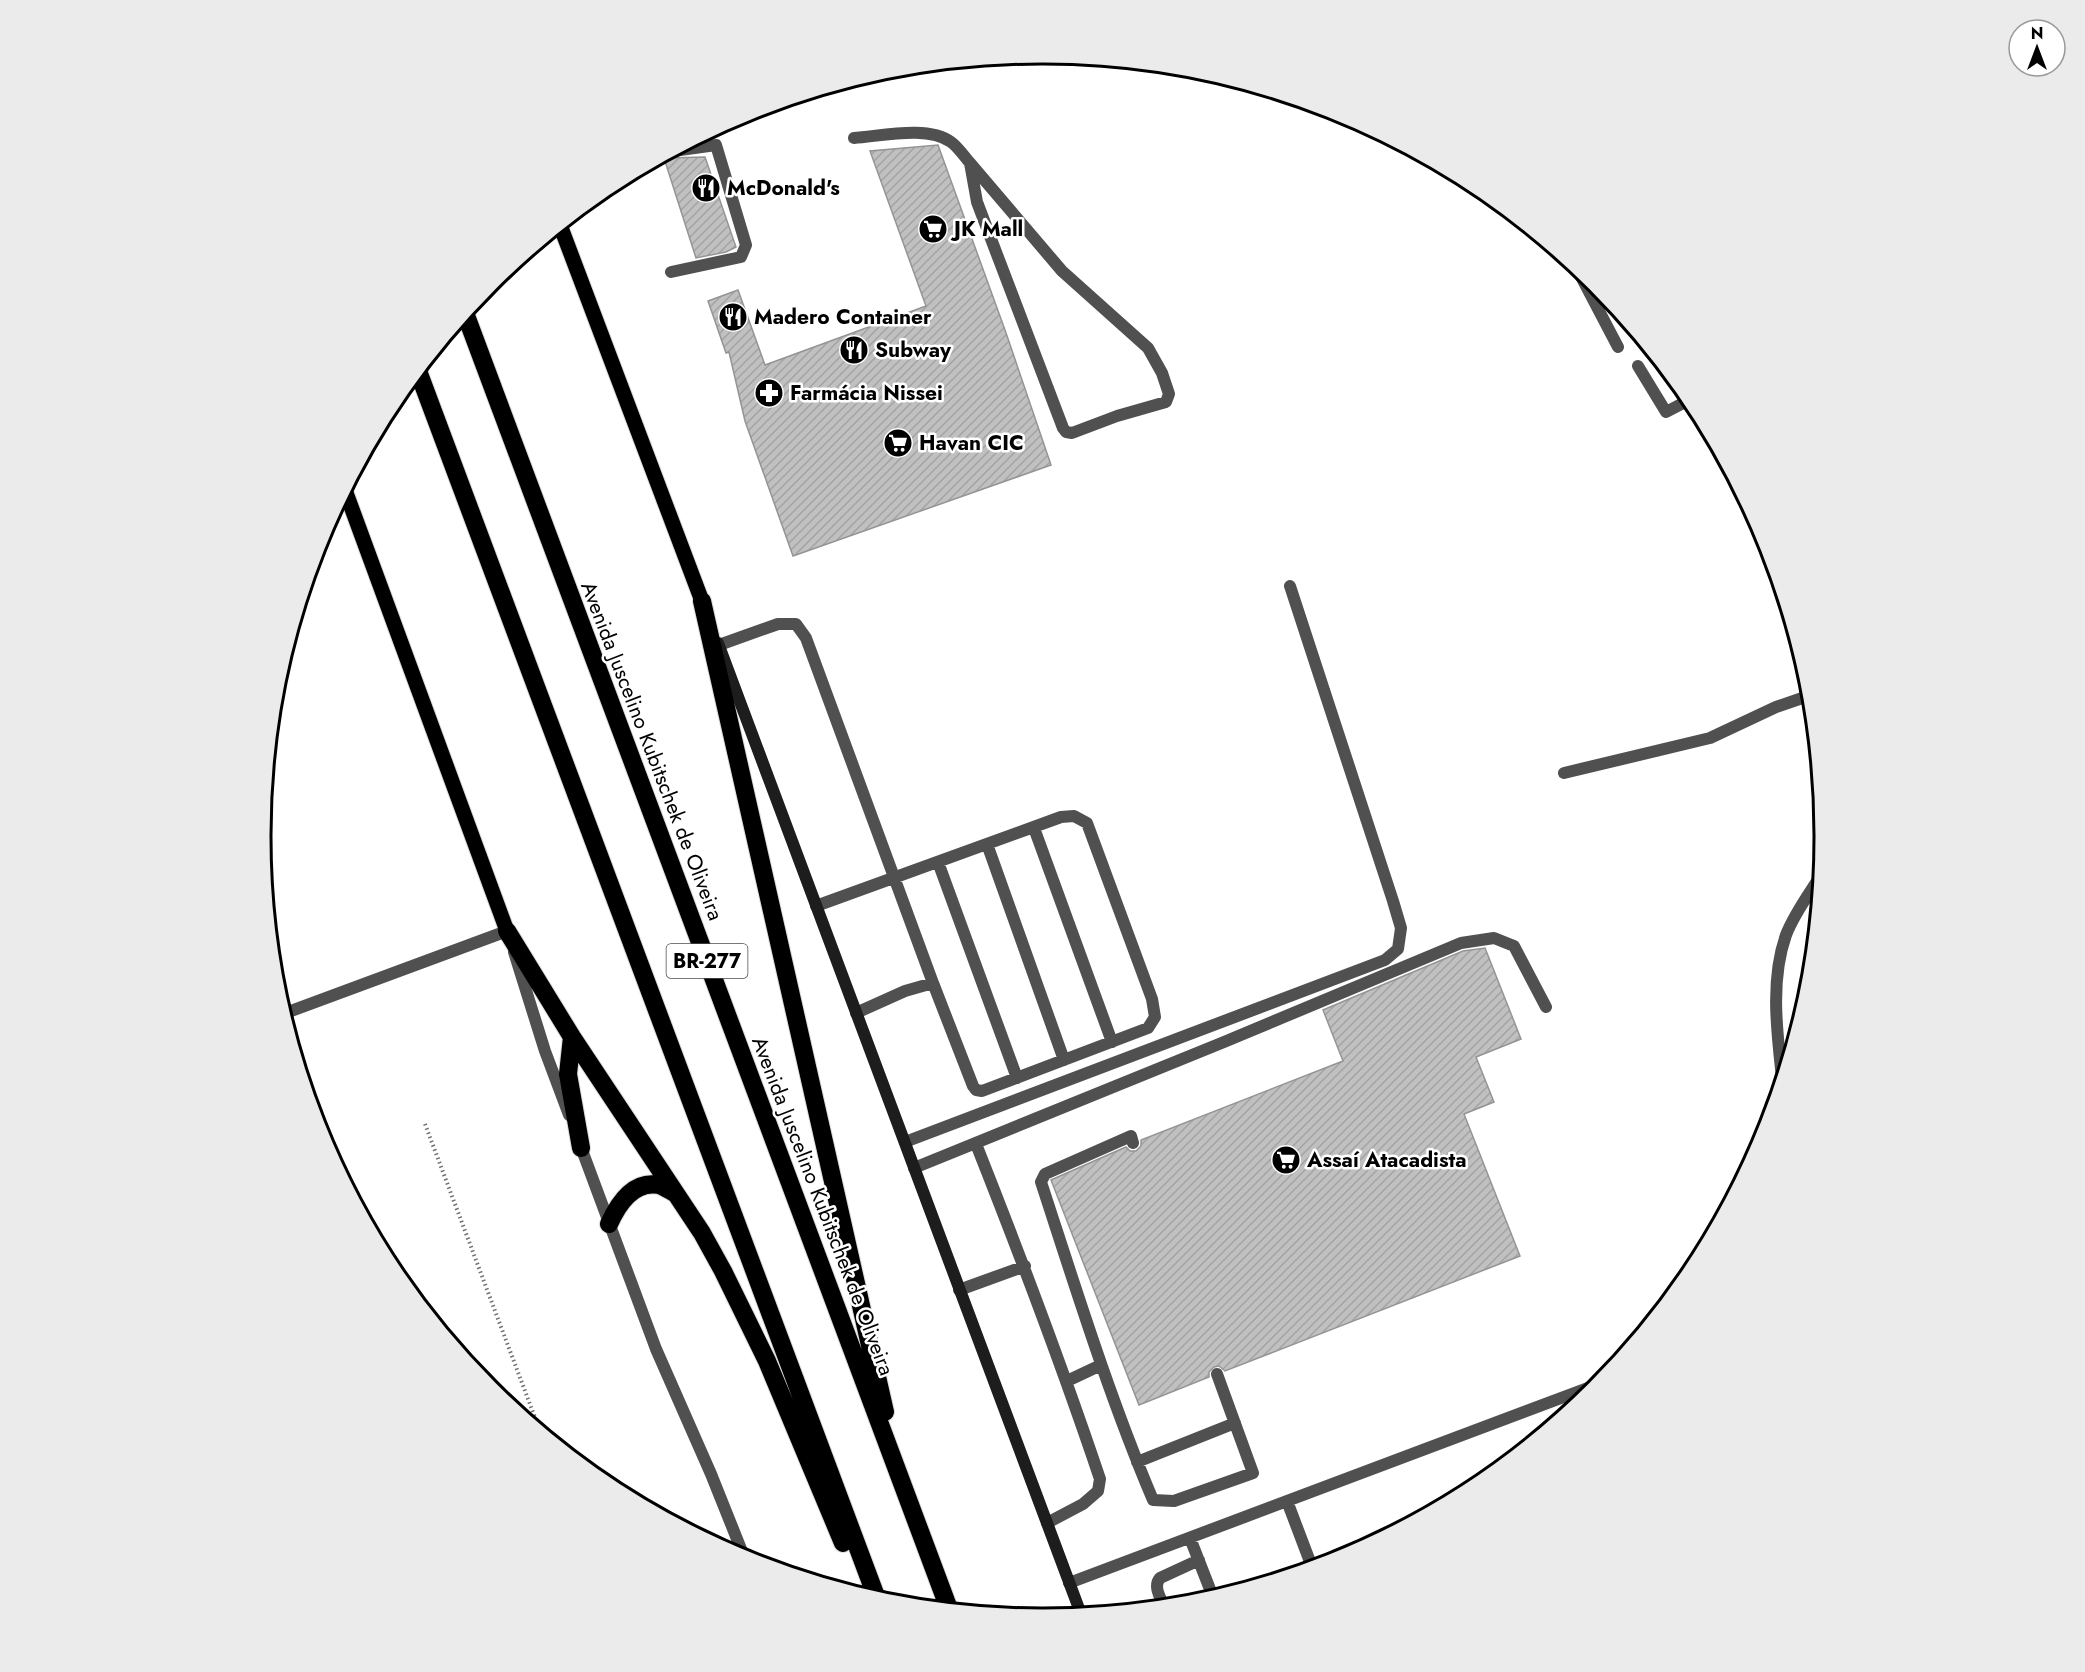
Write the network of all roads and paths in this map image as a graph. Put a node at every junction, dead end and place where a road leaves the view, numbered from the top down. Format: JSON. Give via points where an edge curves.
{"nodes":[{"id":1,"x":854,"y":138,"type":"dead end"},
{"id":2,"x":692,"y":149,"type":"edge"},
{"id":3,"x":970,"y":163,"type":"junction"},
{"id":4,"x":563,"y":232,"type":"edge"},
{"id":5,"x":671,"y":272,"type":"dead end"},
{"id":6,"x":1588,"y":290,"type":"edge"},
{"id":7,"x":1599,"y":302,"type":"edge"},
{"id":8,"x":1595,"y":304,"type":"junction"},
{"id":9,"x":468,"y":321,"type":"edge"},
{"id":10,"x":1618,"y":347,"type":"dead end"},
{"id":11,"x":1638,"y":366,"type":"dead end"},
{"id":12,"x":421,"y":379,"type":"edge"},
{"id":13,"x":1682,"y":404,"type":"edge"},
{"id":14,"x":349,"y":500,"type":"edge"},
{"id":15,"x":1290,"y":586,"type":"dead end"},
{"id":16,"x":702,"y":601,"type":"junction"},
{"id":17,"x":719,"y":645,"type":"junction"},
{"id":18,"x":1801,"y":698,"type":"edge"},
{"id":19,"x":1564,"y":773,"type":"dead end"},
{"id":20,"x":1034,"y":828,"type":"junction"},
{"id":21,"x":987,"y":844,"type":"junction"},
{"id":22,"x":938,"y":862,"type":"junction"},
{"id":23,"x":894,"y":879,"type":"junction"},
{"id":24,"x":1812,"y":890,"type":"edge"},
{"id":25,"x":816,"y":906,"type":"junction"},
{"id":26,"x":507,"y":931,"type":"junction"},
{"id":27,"x":933,"y":983,"type":"junction"},
{"id":28,"x":1546,"y":1007,"type":"dead end"},
{"id":29,"x":291,"y":1011,"type":"edge"},
{"id":30,"x":856,"y":1012,"type":"junction"},
{"id":31,"x":572,"y":1037,"type":"junction"},
{"id":32,"x":1112,"y":1042,"type":"junction"},
{"id":33,"x":1064,"y":1060,"type":"junction"},
{"id":34,"x":1781,"y":1060,"type":"edge"},
{"id":35,"x":1017,"y":1078,"type":"junction"},
{"id":36,"x":425,"y":1124,"type":"dead end"},
{"id":37,"x":1132,"y":1139,"type":"dead end"},
{"id":38,"x":904,"y":1142,"type":"junction"},
{"id":39,"x":976,"y":1144,"type":"junction"},
{"id":40,"x":581,"y":1148,"type":"junction"},
{"id":41,"x":914,"y":1168,"type":"junction"},
{"id":42,"x":676,"y":1194,"type":"junction"},
{"id":43,"x":609,"y":1224,"type":"junction"},
{"id":44,"x":1025,"y":1266,"type":"junction"},
{"id":45,"x":959,"y":1290,"type":"junction"},
{"id":46,"x":1101,"y":1365,"type":"junction"},
{"id":47,"x":1217,"y":1374,"type":"dead end"},
{"id":48,"x":1067,"y":1381,"type":"junction"},
{"id":49,"x":1578,"y":1391,"type":"edge"},
{"id":50,"x":535,"y":1416,"type":"edge"},
{"id":51,"x":1235,"y":1423,"type":"junction"},
{"id":52,"x":1137,"y":1462,"type":"junction"},
{"id":53,"x":900,"y":1478,"type":"junction"},
{"id":54,"x":1287,"y":1501,"type":"junction"},
{"id":55,"x":1047,"y":1523,"type":"junction"},
{"id":56,"x":1190,"y":1538,"type":"junction"},
{"id":57,"x":740,"y":1546,"type":"edge"},
{"id":58,"x":1199,"y":1560,"type":"junction"},
{"id":59,"x":1309,"y":1560,"type":"edge"},
{"id":60,"x":1069,"y":1583,"type":"junction"},
{"id":61,"x":860,"y":1585,"type":"edge"},
{"id":62,"x":873,"y":1588,"type":"edge"},
{"id":63,"x":1211,"y":1589,"type":"edge"},
{"id":64,"x":1161,"y":1598,"type":"edge"},
{"id":65,"x":946,"y":1601,"type":"edge"},
{"id":66,"x":1078,"y":1607,"type":"edge"}],
"edges":[{"from":1,"to":3,"type":"street","via":[[923,132],[940,135],[953,143]]},
{"from":2,"to":5,"type":"street","via":[[716,146],[746,245],[741,257]]},
{"from":3,"to":3,"type":"street","via":[[977,202],[1066,432],[1166,402],[1169,394],[1148,348],[1062,271]]},
{"from":4,"to":16,"type":"main road"},
{"from":6,"to":8,"type":"street"},
{"from":7,"to":8,"type":"street"},
{"from":8,"to":10,"type":"street"},
{"from":9,"to":53,"type":"highway","name":"Avenida Juscelino Kubitschek de Oliveira","number":"BR-277"},
{"from":11,"to":13,"type":"street","via":[[1666,412]]},
{"from":12,"to":62,"type":"highway","number":"BR-277"},
{"from":14,"to":26,"type":"main road"},
{"from":15,"to":38,"type":"street","via":[[1401,928],[1398,949],[1385,960]]},
{"from":16,"to":17,"type":"main road"},
{"from":16,"to":53,"type":"highway"},
{"from":17,"to":23,"type":"street","via":[[778,624],[796,624],[806,638]]},
{"from":17,"to":25,"type":"main road"},
{"from":18,"to":19,"type":"street","via":[[1710,738]]},
{"from":20,"to":21,"type":"street"},
{"from":20,"to":32,"type":"street"},
{"from":20,"to":32,"type":"street","via":[[1061,817],[1074,816],[1087,823],[1152,999],[1155,1017],[1148,1028]]},
{"from":21,"to":22,"type":"street"},
{"from":21,"to":33,"type":"street"},
{"from":22,"to":23,"type":"street"},
{"from":22,"to":35,"type":"street"},
{"from":23,"to":25,"type":"street"},
{"from":23,"to":27,"type":"street"},
{"from":24,"to":34,"type":"street","via":[[1796,915],[1781,953],[1776,997]]},
{"from":25,"to":30,"type":"main road"},
{"from":26,"to":29,"type":"street"},
{"from":26,"to":31,"type":"highway"},
{"from":26,"to":40,"type":"street"},
{"from":27,"to":30,"type":"street"},
{"from":27,"to":35,"type":"street","via":[[976,1090]]},
{"from":28,"to":39,"type":"street","via":[[1514,946],[1494,938],[1461,943]]},
{"from":30,"to":38,"type":"main road"},
{"from":31,"to":40,"type":"highway","via":[[568,1074]]},
{"from":31,"to":42,"type":"highway"},
{"from":32,"to":33,"type":"street"},
{"from":33,"to":35,"type":"street"},
{"from":36,"to":50,"type":"path"},
{"from":37,"to":46,"type":"street","via":[[1045,1174],[1041,1182]]},
{"from":38,"to":41,"type":"main road"},
{"from":39,"to":41,"type":"street"},
{"from":39,"to":44,"type":"street"},
{"from":40,"to":43,"type":"street"},
{"from":41,"to":45,"type":"main road"},
{"from":42,"to":43,"type":"highway","via":[[658,1185],[643,1186],[627,1194]]},
{"from":42,"to":61,"type":"highway","via":[[723,1271],[767,1361]]},
{"from":43,"to":57,"type":"street","via":[[656,1349]]},
{"from":44,"to":45,"type":"street"},
{"from":44,"to":48,"type":"street"},
{"from":45,"to":55,"type":"main road"},
{"from":46,"to":48,"type":"street"},
{"from":46,"to":52,"type":"street"},
{"from":47,"to":51,"type":"street"},
{"from":48,"to":55,"type":"street","via":[[1100,1479],[1098,1491],[1083,1504]]},
{"from":49,"to":54,"type":"street"},
{"from":51,"to":52,"type":"street"},
{"from":51,"to":52,"type":"street","via":[[1253,1473],[1166,1502],[1153,1500]]},
{"from":53,"to":65,"type":"highway","name":"Avenida Juscelino Kubitschek de Oliveira","number":"BR-277"},
{"from":54,"to":56,"type":"street"},
{"from":54,"to":59,"type":"street"},
{"from":55,"to":60,"type":"main road"},
{"from":56,"to":58,"type":"street"},
{"from":56,"to":60,"type":"street"},
{"from":58,"to":63,"type":"street"},
{"from":58,"to":64,"type":"street","via":[[1160,1578],[1156,1587]]},
{"from":60,"to":66,"type":"main road"}]}
